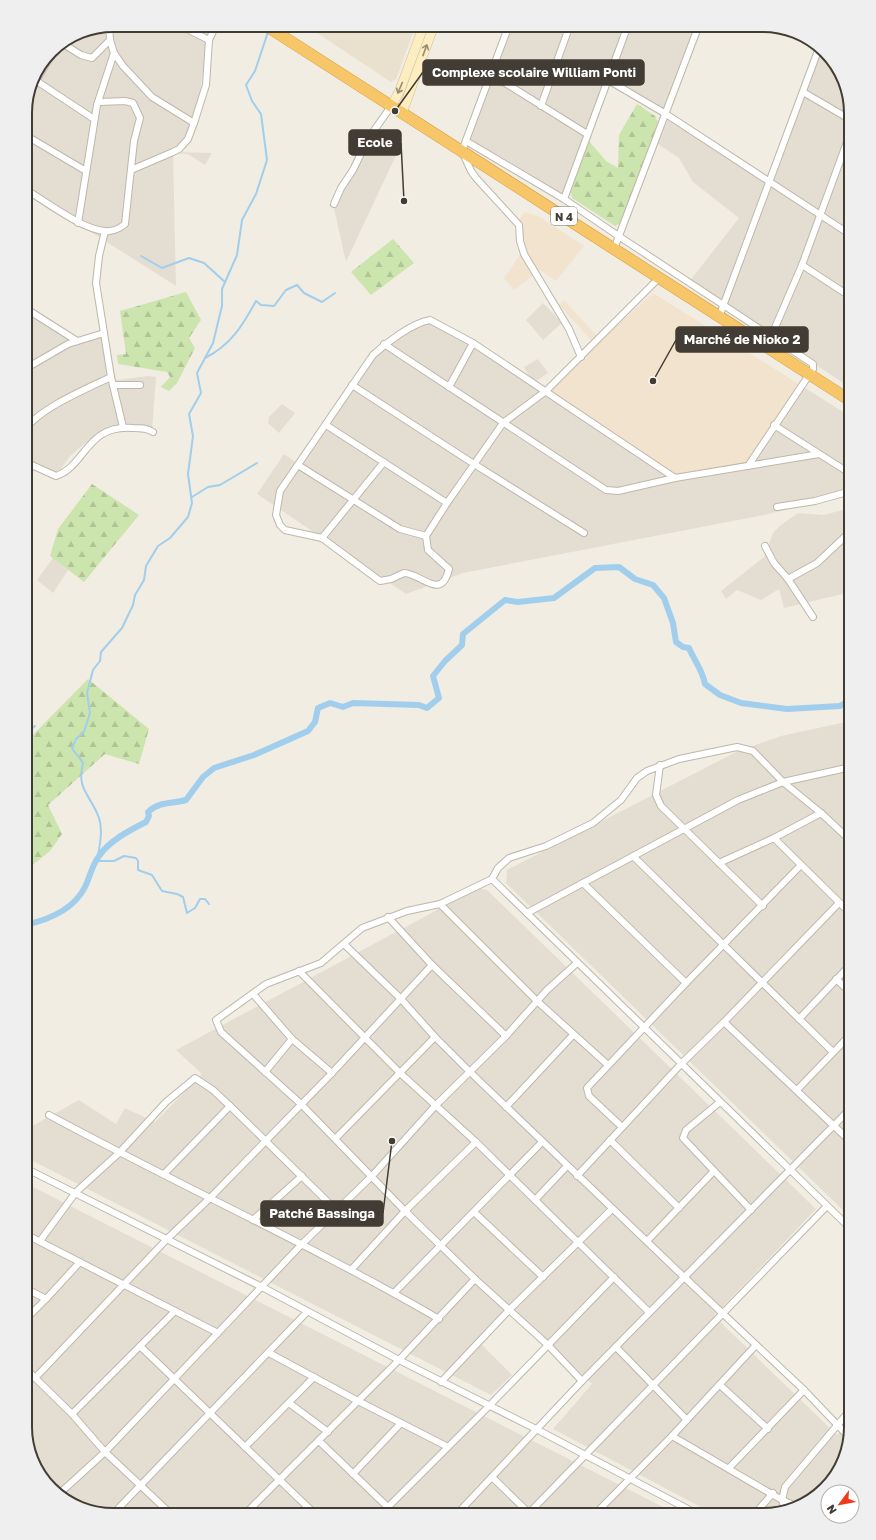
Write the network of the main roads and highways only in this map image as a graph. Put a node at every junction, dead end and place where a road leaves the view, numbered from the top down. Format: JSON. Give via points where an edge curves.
{"nodes":[{"id":1,"x":277,"y":32,"type":"edge"},
{"id":2,"x":844,"y":396,"type":"edge"}],
"edges":[{"from":1,"to":2,"type":"highway","number":"N 4","via":[[402,113],[464,146],[614,249]]}]}
